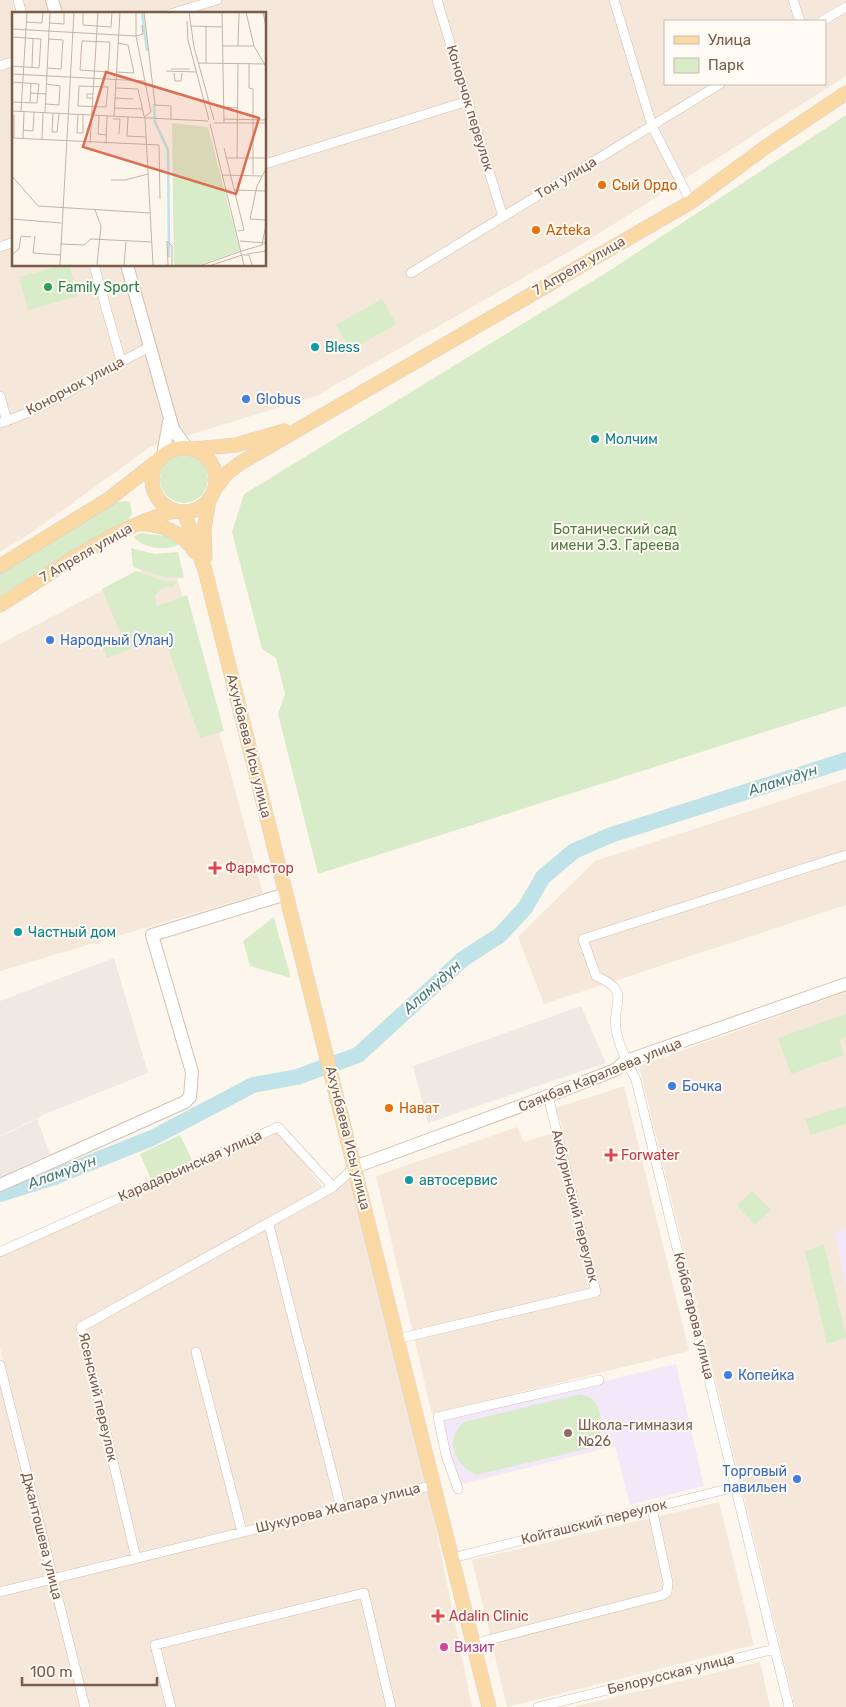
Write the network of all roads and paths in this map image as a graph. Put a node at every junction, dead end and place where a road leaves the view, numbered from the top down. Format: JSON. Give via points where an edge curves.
{"nodes":[{"id":1,"x":217,"y":0,"type":"edge"},
{"id":2,"x":437,"y":0,"type":"edge"},
{"id":3,"x":614,"y":0,"type":"edge"},
{"id":4,"x":793,"y":0,"type":"edge"},
{"id":5,"x":846,"y":6,"type":"edge"},
{"id":6,"x":177,"y":12,"type":"edge"},
{"id":7,"x":800,"y":20,"type":"edge"},
{"id":8,"x":824,"y":20,"type":"edge"},
{"id":9,"x":12,"y":62,"type":"edge"},
{"id":10,"x":0,"y":66,"type":"edge"},
{"id":11,"x":718,"y":85,"type":"edge"},
{"id":12,"x":846,"y":93,"type":"edge"},
{"id":13,"x":468,"y":101,"type":"junction"},
{"id":14,"x":652,"y":126,"type":"junction"},
{"id":15,"x":266,"y":164,"type":"edge"},
{"id":16,"x":691,"y":202,"type":"junction"},
{"id":17,"x":502,"y":217,"type":"junction"},
{"id":18,"x":12,"y":243,"type":"edge"},
{"id":19,"x":0,"y":247,"type":"edge"},
{"id":20,"x":94,"y":266,"type":"edge"},
{"id":21,"x":127,"y":266,"type":"edge"},
{"id":22,"x":412,"y":273,"type":"dead end"},
{"id":23,"x":150,"y":347,"type":"junction"},
{"id":24,"x":120,"y":361,"type":"junction"},
{"id":25,"x":0,"y":396,"type":"edge"},
{"id":26,"x":170,"y":417,"type":"junction"},
{"id":27,"x":4,"y":422,"type":"edge"},
{"id":28,"x":304,"y":425,"type":"junction"},
{"id":29,"x":190,"y":448,"type":"junction"},
{"id":30,"x":161,"y":457,"type":"junction"},
{"id":31,"x":212,"y":494,"type":"junction"},
{"id":32,"x":179,"y":511,"type":"junction"},
{"id":33,"x":134,"y":525,"type":"junction"},
{"id":34,"x":0,"y":566,"type":"edge"},
{"id":35,"x":205,"y":570,"type":"junction"},
{"id":36,"x":0,"y":605,"type":"edge"},
{"id":37,"x":846,"y":855,"type":"edge"},
{"id":38,"x":286,"y":894,"type":"junction"},
{"id":39,"x":846,"y":984,"type":"edge"},
{"id":40,"x":626,"y":1061,"type":"junction"},
{"id":41,"x":548,"y":1096,"type":"junction"},
{"id":42,"x":355,"y":1167,"type":"junction"},
{"id":43,"x":0,"y":1184,"type":"edge"},
{"id":44,"x":333,"y":1187,"type":"junction"},
{"id":45,"x":269,"y":1224,"type":"junction"},
{"id":46,"x":0,"y":1252,"type":"edge"},
{"id":47,"x":397,"y":1338,"type":"junction"},
{"id":48,"x":196,"y":1352,"type":"dead end"},
{"id":49,"x":0,"y":1365,"type":"edge"},
{"id":50,"x":599,"y":1380,"type":"dead end"},
{"id":51,"x":434,"y":1484,"type":"junction"},
{"id":52,"x":735,"y":1486,"type":"junction"},
{"id":53,"x":458,"y":1489,"type":"dead end"},
{"id":54,"x":342,"y":1508,"type":"junction"},
{"id":55,"x":652,"y":1508,"type":"junction"},
{"id":56,"x":242,"y":1532,"type":"junction"},
{"id":57,"x":136,"y":1558,"type":"junction"},
{"id":58,"x":452,"y":1558,"type":"junction"},
{"id":59,"x":53,"y":1579,"type":"junction"},
{"id":60,"x":0,"y":1592,"type":"edge"},
{"id":61,"x":473,"y":1644,"type":"junction"},
{"id":62,"x":775,"y":1649,"type":"junction"},
{"id":63,"x":85,"y":1707,"type":"edge"},
{"id":64,"x":170,"y":1707,"type":"edge"},
{"id":65,"x":391,"y":1707,"type":"edge"},
{"id":66,"x":489,"y":1707,"type":"edge"},
{"id":67,"x":538,"y":1707,"type":"edge"},
{"id":68,"x":789,"y":1707,"type":"edge"}],
"edges":[{"from":1,"to":6,"type":"street"},
{"from":2,"to":13,"type":"street","name":"Конорчок переулок"},
{"from":3,"to":14,"type":"street"},
{"from":4,"to":7,"type":"street"},
{"from":5,"to":8,"type":"street"},
{"from":9,"to":10,"type":"street"},
{"from":11,"to":14,"type":"street","name":"Тон улица"},
{"from":12,"to":16,"type":"main road","name":"7 Апреля улица"},
{"from":13,"to":15,"type":"street"},
{"from":13,"to":17,"type":"street","name":"Конорчок переулок"},
{"from":14,"to":16,"type":"street"},
{"from":14,"to":17,"type":"street","name":"Тон улица"},
{"from":16,"to":28,"type":"main road","name":"7 Апреля улица"},
{"from":17,"to":22,"type":"street","name":"Тон улица"},
{"from":18,"to":19,"type":"street"},
{"from":20,"to":24,"type":"street"},
{"from":21,"to":23,"type":"main road"},
{"from":23,"to":24,"type":"street","name":"Конорчок улица"},
{"from":23,"to":26,"type":"main road"},
{"from":24,"to":27,"type":"street","name":"Конорчок улица","via":[[50,402]]},
{"from":25,"to":27,"type":"street"},
{"from":26,"to":29,"type":"main road","via":[[173,429]]},
{"from":26,"to":30,"type":"main road"},
{"from":28,"to":29,"type":"main road","name":"7 Апреля улица","via":[[236,445]]},
{"from":28,"to":31,"type":"main road","name":"7 Апреля улица","via":[[242,462],[227,474]]},
{"from":29,"to":30,"type":"main road","via":[[172,450]]},
{"from":29,"to":31,"type":"main road","via":[[211,463],[216,481]]},
{"from":30,"to":32,"type":"main road","via":[[152,476],[152,485],[160,501]]},
{"from":30,"to":34,"type":"main road","via":[[109,499]]},
{"from":31,"to":32,"type":"main road","via":[[194,510]]},
{"from":31,"to":35,"type":"main road","name":"Ахунбаева Исы улица","via":[[204,530]]},
{"from":32,"to":33,"type":"main road","name":"7 Апреля улица"},
{"from":32,"to":35,"type":"main road","name":"Ахунбаева Исы улица"},
{"from":33,"to":35,"type":"main road","via":[[150,524],[169,529],[192,547]]},
{"from":33,"to":36,"type":"main road","name":"7 Апреля улица"},
{"from":35,"to":38,"type":"main road","name":"Ахунбаева Исы улица"},
{"from":37,"to":40,"type":"street","name":"Койбагарова улица","via":[[583,939],[596,976],[613,984],[617,990],[616,1028]]},
{"from":38,"to":42,"type":"main road","name":"Ахунбаева Исы улица"},
{"from":38,"to":43,"type":"main road","via":[[152,935],[192,1072],[190,1097]]},
{"from":39,"to":40,"type":"main road","name":"Саякбая Каралаева улица"},
{"from":40,"to":41,"type":"main road","name":"Саякбая Каралаева улица","via":[[615,1070]]},
{"from":40,"to":52,"type":"street","name":"Койбагарова улица","via":[[636,1080]]},
{"from":41,"to":42,"type":"main road","name":"Саякбая Каралаева улица"},
{"from":41,"to":47,"type":"street","name":"Акбуринский переулок","via":[[596,1292]]},
{"from":42,"to":44,"type":"street"},
{"from":42,"to":47,"type":"main road","name":"Ахунбаева Исы улица"},
{"from":44,"to":45,"type":"street","name":"Ясенский переулок"},
{"from":44,"to":46,"type":"street","name":"Карадарьинская улица","via":[[278,1127]]},
{"from":45,"to":54,"type":"street"},
{"from":45,"to":57,"type":"street","name":"Ясенский переулок","via":[[81,1327]]},
{"from":47,"to":51,"type":"main road","name":"Ахунбаева Исы улица"},
{"from":48,"to":56,"type":"street","name":"Шукурова Жапара улица"},
{"from":49,"to":59,"type":"street","name":"Джантошева улица"},
{"from":50,"to":53,"type":"street","via":[[438,1417],[446,1456]]},
{"from":51,"to":54,"type":"street","name":"Шукурова Жапара улица"},
{"from":51,"to":58,"type":"main road","name":"Ахунбаева Исы улица"},
{"from":52,"to":55,"type":"street","name":"Койташский переулок"},
{"from":52,"to":62,"type":"street","name":"Койбагарова улица"},
{"from":54,"to":56,"type":"street","name":"Шукурова Жапара улица"},
{"from":55,"to":58,"type":"street","name":"Койташский переулок"},
{"from":55,"to":61,"type":"street","via":[[668,1583],[663,1596]]},
{"from":56,"to":57,"type":"street","name":"Шукурова Жапара улица"},
{"from":57,"to":59,"type":"street","name":"Шукурова Жапара улица"},
{"from":58,"to":61,"type":"main road","name":"Ахунбаева Исы улица"},
{"from":59,"to":60,"type":"street","name":"Шукурова Жапара улица"},
{"from":59,"to":63,"type":"street","name":"Джантошева улица"},
{"from":61,"to":66,"type":"main road","name":"Ахунбаева Исы улица"},
{"from":62,"to":67,"type":"street","name":"Белорусская улица"},
{"from":62,"to":68,"type":"street","name":"Койбагарова улица"},
{"from":64,"to":65,"type":"street","via":[[155,1645],[364,1593]]}]}
